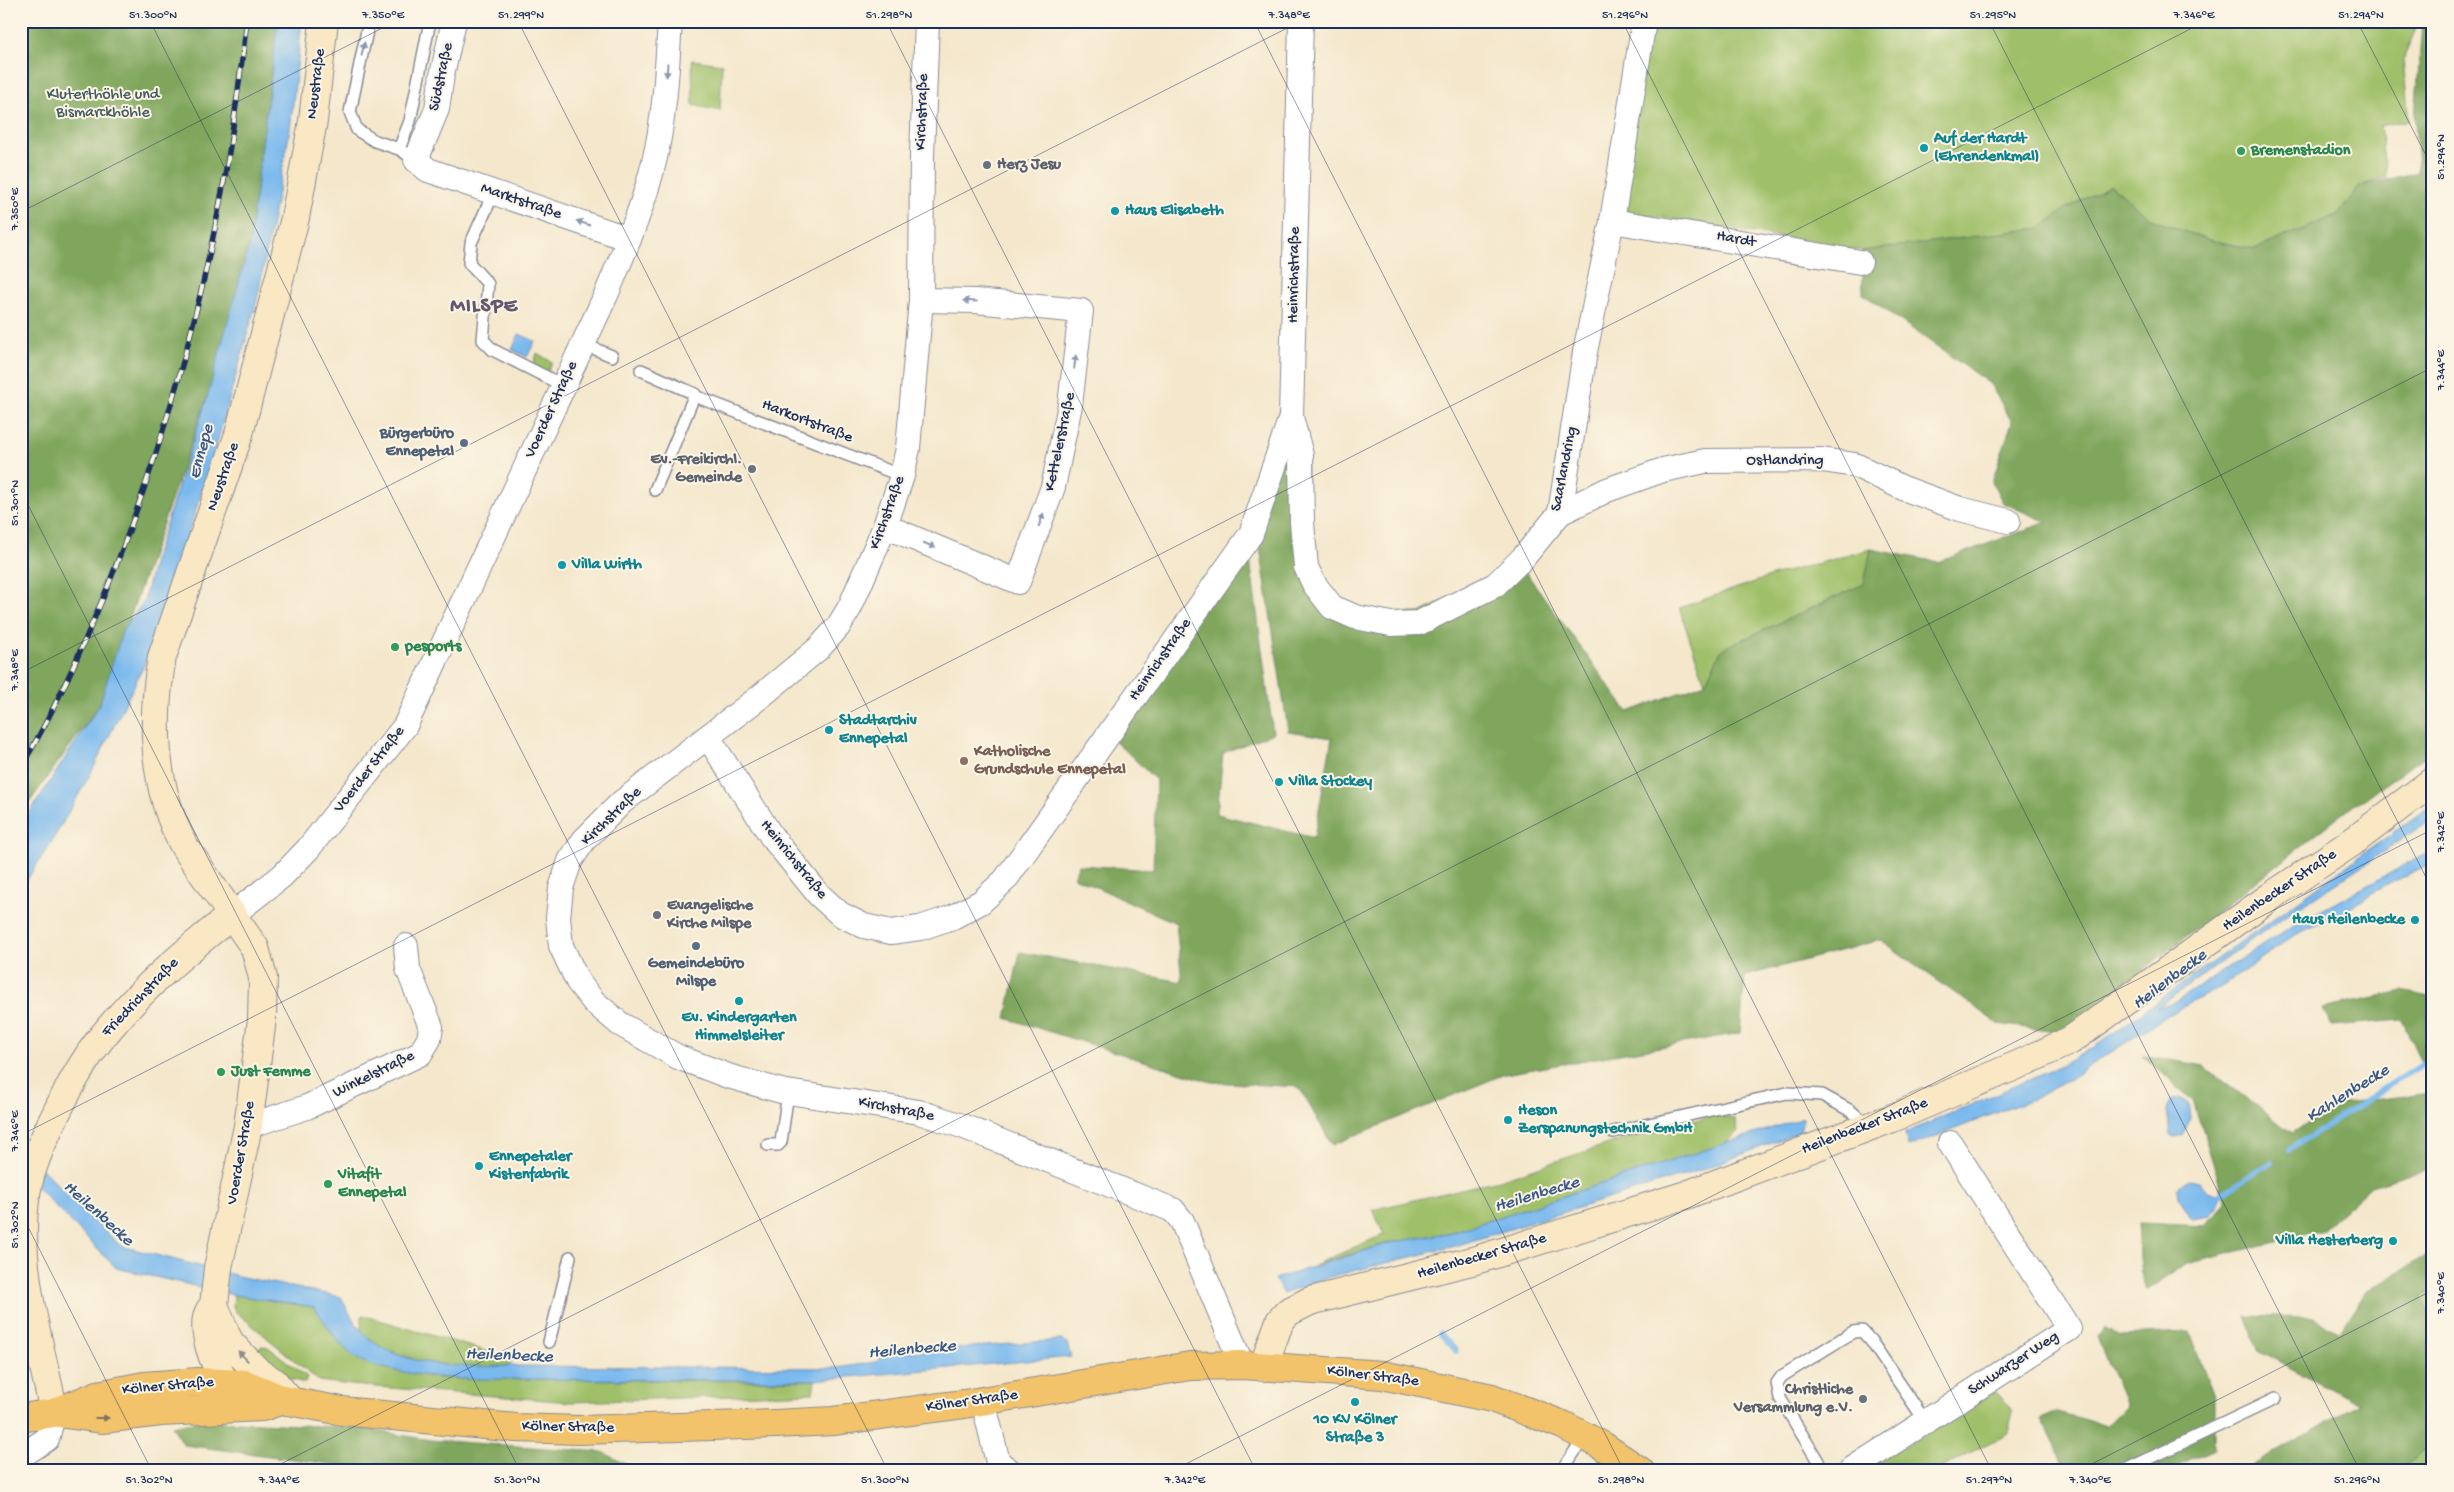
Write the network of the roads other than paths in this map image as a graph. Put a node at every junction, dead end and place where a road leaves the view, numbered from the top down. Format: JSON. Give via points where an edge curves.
{"nodes":[{"id":1,"x":324,"y":21,"type":"edge"},
{"id":2,"x":369,"y":21,"type":"edge"},
{"id":3,"x":430,"y":21,"type":"edge"},
{"id":4,"x":454,"y":21,"type":"edge"},
{"id":5,"x":670,"y":21,"type":"edge"},
{"id":6,"x":927,"y":21,"type":"edge"},
{"id":7,"x":1301,"y":21,"type":"edge"},
{"id":8,"x":1644,"y":21,"type":"edge"},
{"id":9,"x":407,"y":154,"type":"junction"},
{"id":10,"x":494,"y":192,"type":"junction"},
{"id":11,"x":1612,"y":220,"type":"junction"},
{"id":12,"x":629,"y":239,"type":"junction"},
{"id":13,"x":1860,"y":262,"type":"dead end"},
{"id":14,"x":921,"y":300,"type":"junction"},
{"id":15,"x":581,"y":348,"type":"junction"},
{"id":16,"x":612,"y":356,"type":"dead end"},
{"id":17,"x":641,"y":370,"type":"dead end"},
{"id":18,"x":564,"y":386,"type":"junction"},
{"id":19,"x":700,"y":398,"type":"dead end"},
{"id":20,"x":1291,"y":417,"type":"junction"},
{"id":21,"x":902,"y":476,"type":"junction"},
{"id":22,"x":654,"y":490,"type":"dead end"},
{"id":23,"x":1560,"y":513,"type":"junction"},
{"id":24,"x":2008,"y":521,"type":"dead end"},
{"id":25,"x":884,"y":526,"type":"junction"},
{"id":26,"x":708,"y":737,"type":"junction"},
{"id":27,"x":2433,"y":781,"type":"edge"},
{"id":28,"x":232,"y":915,"type":"junction"},
{"id":29,"x":406,"y":946,"type":"dead end"},
{"id":30,"x":788,"y":1092,"type":"junction"},
{"id":31,"x":248,"y":1126,"type":"junction"},
{"id":32,"x":1870,"y":1127,"type":"junction"},
{"id":33,"x":1614,"y":1132,"type":"dead end"},
{"id":34,"x":1950,"y":1143,"type":"dead end"},
{"id":35,"x":768,"y":1145,"type":"dead end"},
{"id":36,"x":24,"y":1183,"type":"edge"},
{"id":37,"x":570,"y":1257,"type":"dead end"},
{"id":38,"x":215,"y":1288,"type":"junction"},
{"id":39,"x":549,"y":1342,"type":"dead end"},
{"id":40,"x":1253,"y":1366,"type":"junction"},
{"id":41,"x":224,"y":1383,"type":"junction"},
{"id":42,"x":2275,"y":1399,"type":"dead end"},
{"id":43,"x":287,"y":1401,"type":"junction"},
{"id":44,"x":983,"y":1401,"type":"junction"},
{"id":45,"x":246,"y":1407,"type":"junction"},
{"id":46,"x":54,"y":1412,"type":"junction"},
{"id":47,"x":21,"y":1418,"type":"edge"},
{"id":48,"x":1925,"y":1421,"type":"junction"},
{"id":49,"x":1584,"y":1436,"type":"junction"},
{"id":50,"x":21,"y":1456,"type":"edge"},
{"id":51,"x":1010,"y":1471,"type":"edge"},
{"id":52,"x":1562,"y":1471,"type":"edge"},
{"id":53,"x":1640,"y":1471,"type":"edge"},
{"id":54,"x":1824,"y":1471,"type":"edge"},
{"id":55,"x":1848,"y":1471,"type":"edge"},
{"id":56,"x":2124,"y":1471,"type":"edge"}],
"edges":[{"from":1,"to":28,"type":"main road","name":"Neustraße","via":[[313,121],[295,218],[239,434],[173,620],[156,694],[155,735],[168,813],[184,846]]},
{"from":9,"to":2,"type":"lane","one_way":true,"via":[[356,130],[350,112]]},
{"from":3,"to":9,"type":"lane","via":[[410,121]]},
{"from":4,"to":9,"type":"street","name":"Südstraße","via":[[437,109]]},
{"from":5,"to":12,"type":"street","name":"Voerder Straße","one_way":true,"via":[[665,100],[654,162]]},
{"from":6,"to":14,"type":"street","name":"Kirchstraße"},
{"from":7,"to":20,"type":"street","name":"Heinrichstraße"},
{"from":8,"to":11,"type":"street","name":"Saarlandring"},
{"from":9,"to":10,"type":"street","name":"Marktstraße","via":[[428,170]]},
{"from":12,"to":10,"type":"street","name":"Marktstraße","one_way":true},
{"from":10,"to":18,"type":"lane","via":[[471,243],[469,263],[488,284],[483,340],[493,350]]},
{"from":11,"to":13,"type":"street","name":"Hardt"},
{"from":11,"to":23,"type":"street","name":"Saarlandring","via":[[1585,352]]},
{"from":12,"to":15,"type":"street","name":"Voerder Straße"},
{"from":14,"to":21,"type":"street","name":"Kirchstraße","via":[[908,448]]},
{"from":25,"to":14,"type":"street","name":"Kettelerstraße","one_way":true,"via":[[1018,582],[1053,487],[1070,405],[1081,311],[975,301]]},
{"from":15,"to":16,"type":"lane"},
{"from":15,"to":18,"type":"street","name":"Voerder Straße"},
{"from":17,"to":22,"type":"lane","via":[[695,394]]},
{"from":18,"to":28,"type":"street","name":"Voerder Straße","via":[[405,726],[308,849],[282,876]]},
{"from":19,"to":21,"type":"lane","name":"Harkortstraße"},
{"from":20,"to":23,"type":"street","name":"Saarlandring","via":[[1301,455],[1306,567],[1314,584],[1332,607],[1355,617],[1391,624],[1419,623],[1442,614],[1495,585],[1523,558]]},
{"from":20,"to":26,"type":"street","name":"Heinrichstraße","via":[[1251,534],[1006,880],[981,902],[953,917],[920,928],[891,932],[864,926],[840,914],[819,895],[772,837]]},
{"from":21,"to":25,"type":"street","name":"Kirchstraße"},
{"from":23,"to":24,"type":"street","name":"Ostlandring","via":[[1607,490],[1663,470],[1706,461],[1822,460],[1855,464],[1903,488],[1960,509]]},
{"from":25,"to":26,"type":"street","name":"Kirchstraße","via":[[860,587],[838,627],[806,659]]},
{"from":26,"to":30,"type":"street","name":"Kirchstraße","via":[[622,802],[584,840],[570,861],[561,888],[558,918],[562,946],[578,982],[594,1002],[620,1024],[678,1057],[709,1070]]},
{"from":27,"to":32,"type":"main road","name":"Heilenbecker Straße","via":[[2351,843],[2071,1040]]},
{"from":28,"to":31,"type":"main road","name":"Voerder Straße","via":[[255,948],[263,978],[262,1019]]},
{"from":28,"to":36,"type":"main road","name":"Friedrichstraße","via":[[154,981],[106,1032],[57,1110]]},
{"from":29,"to":31,"type":"street","name":"Winkelstraße","via":[[408,969],[431,1027],[429,1040],[420,1054],[307,1107]]},
{"from":30,"to":35,"type":"lane","via":[[781,1142]]},
{"from":30,"to":40,"type":"street","name":"Kirchstraße","via":[[919,1112],[971,1129],[1173,1210],[1182,1221]]},
{"from":31,"to":38,"type":"main road","name":"Voerder Straße"},
{"from":32,"to":33,"type":"lane","via":[[1851,1111],[1822,1095],[1787,1093]]},
{"from":32,"to":40,"type":"main road","name":"Heilenbecker Straße","via":[[1686,1195],[1458,1265],[1310,1301],[1288,1312],[1280,1321]]},
{"from":34,"to":48,"type":"street","name":"Schwarzer Weg","via":[[2069,1329]]},
{"from":36,"to":46,"type":"main road","name":"Friedrichstraße","via":[[26,1286]]},
{"from":37,"to":39,"type":"lane"},
{"from":38,"to":41,"type":"main road","name":"Voerder Straße","via":[[208,1314],[208,1338],[215,1366]]},
{"from":43,"to":38,"type":"main road","one_way":true,"via":[[274,1382],[231,1344],[226,1336]]},
{"from":40,"to":44,"type":"main road","name":"Kölner Straße","via":[[1190,1366]]},
{"from":40,"to":49,"type":"main road","name":"Kölner Straße","via":[[1382,1374],[1439,1386],[1516,1406]]},
{"from":41,"to":43,"type":"main road","name":"Kölner Straße","via":[[244,1384]]},
{"from":41,"to":45,"type":"main road","name":"Voerder Straße"},
{"from":41,"to":46,"type":"main road","name":"Kölner Straße","via":[[144,1386],[98,1395]]},
{"from":42,"to":56,"type":"lane"},
{"from":43,"to":44,"type":"main road","name":"Kölner Straße","via":[[408,1418],[579,1430],[833,1421]]},
{"from":43,"to":45,"type":"main road","name":"Kölner Straße"},
{"from":44,"to":51,"type":"street","via":[[998,1462]]},
{"from":46,"to":45,"type":"main road","name":"Kölner Straße","one_way":true,"via":[[102,1418]]},
{"from":46,"to":47,"type":"main road","name":"Kölner Straße"},
{"from":46,"to":50,"type":"street","via":[[47,1439]]},
{"from":48,"to":54,"type":"lane","via":[[1871,1341],[1862,1331],[1853,1332],[1782,1376],[1777,1383],[1780,1398]]},
{"from":48,"to":55,"type":"street","name":"Schwarzer Weg"},
{"from":49,"to":52,"type":"lane"},
{"from":49,"to":53,"type":"main road","name":"Kölner Straße"}]}
